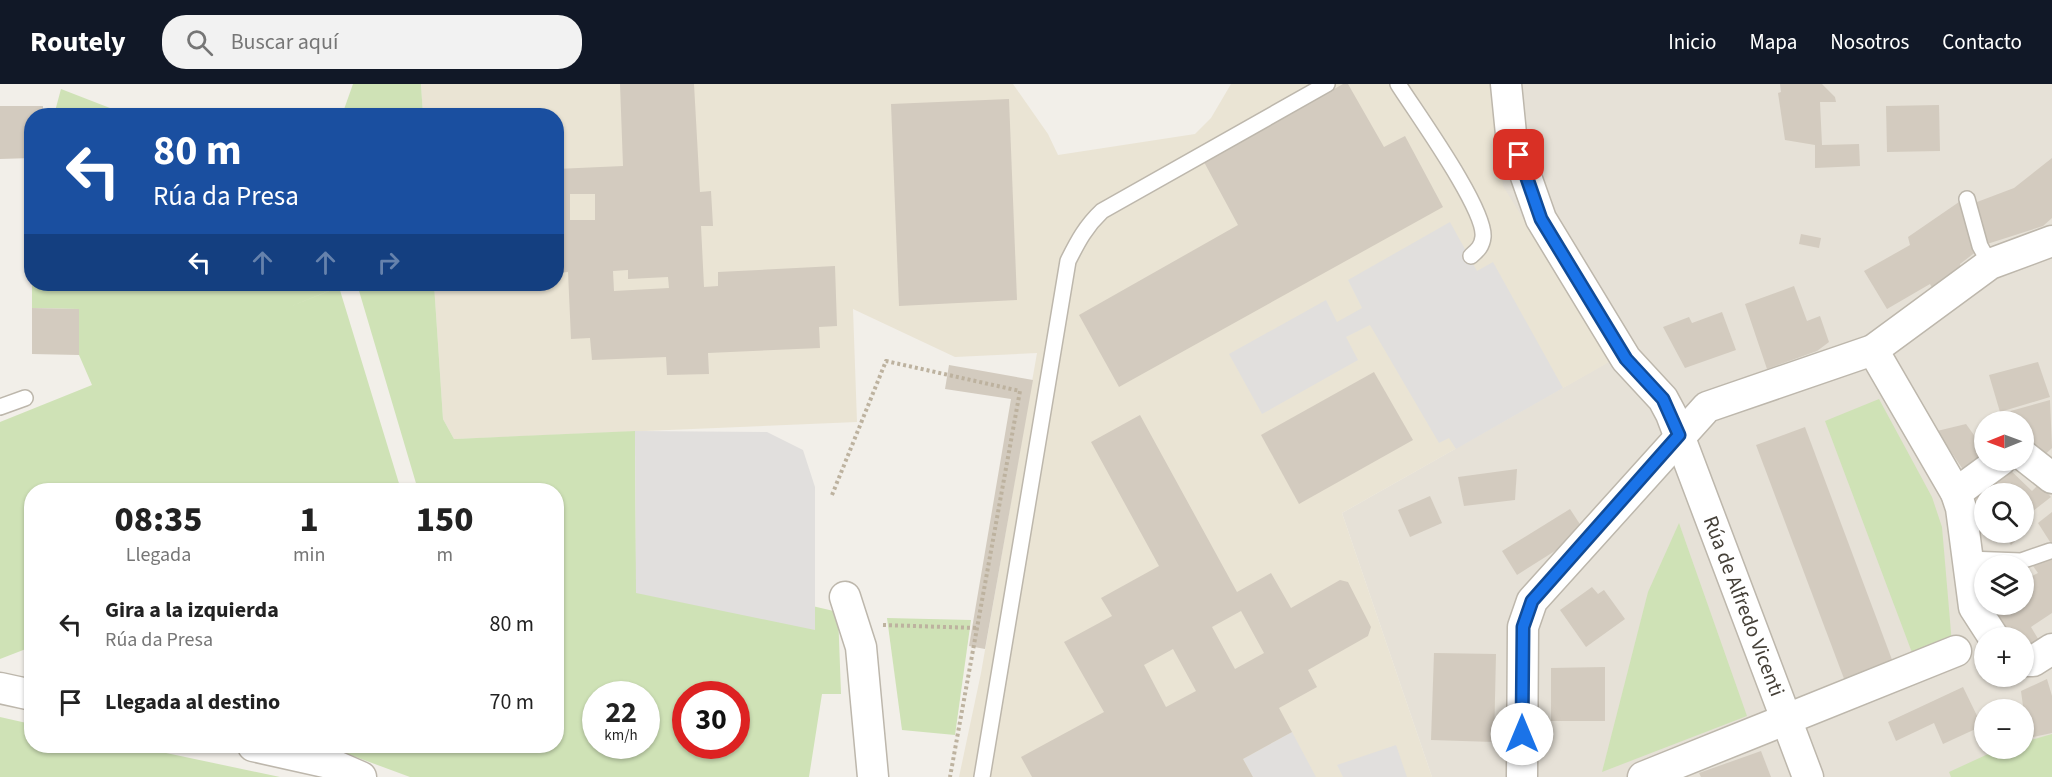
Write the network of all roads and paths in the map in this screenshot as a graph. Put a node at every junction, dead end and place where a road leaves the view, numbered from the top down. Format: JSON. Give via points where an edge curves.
{"nodes":[{"id":1,"x":1327,"y":84,"type":"edge"},
{"id":2,"x":1398,"y":84,"type":"edge"},
{"id":3,"x":1506,"y":84,"type":"edge"},
{"id":4,"x":1967,"y":199,"type":"dead end"},
{"id":5,"x":2052,"y":241,"type":"edge"},
{"id":6,"x":1471,"y":256,"type":"dead end"},
{"id":7,"x":1990,"y":264,"type":"junction"},
{"id":8,"x":1873,"y":350,"type":"junction"},
{"id":9,"x":25,"y":398,"type":"dead end"},
{"id":10,"x":0,"y":407,"type":"edge"},
{"id":11,"x":1679,"y":435,"type":"junction"},
{"id":12,"x":2034,"y":464,"type":"edge"},
{"id":13,"x":1986,"y":471,"type":"edge"},
{"id":14,"x":2052,"y":478,"type":"edge"},
{"id":15,"x":1956,"y":493,"type":"junction"},
{"id":16,"x":832,"y":495,"type":"dead end"},
{"id":17,"x":2050,"y":551,"type":"dead end"},
{"id":18,"x":1968,"y":559,"type":"junction"},
{"id":19,"x":845,"y":597,"type":"dead end"},
{"id":20,"x":887,"y":625,"type":"dead end"},
{"id":21,"x":1987,"y":627,"type":"edge"},
{"id":22,"x":977,"y":628,"type":"junction"},
{"id":23,"x":2052,"y":649,"type":"edge"},
{"id":24,"x":1956,"y":651,"type":"dead end"},
{"id":25,"x":2034,"y":660,"type":"edge"},
{"id":26,"x":0,"y":688,"type":"edge"},
{"id":27,"x":24,"y":693,"type":"edge"},
{"id":28,"x":1787,"y":721,"type":"junction"},
{"id":29,"x":285,"y":753,"type":"edge"},
{"id":30,"x":361,"y":777,"type":"edge"},
{"id":31,"x":873,"y":777,"type":"edge"},
{"id":32,"x":950,"y":777,"type":"edge"},
{"id":33,"x":982,"y":777,"type":"edge"},
{"id":34,"x":1522,"y":777,"type":"edge"},
{"id":35,"x":1643,"y":777,"type":"edge"},
{"id":36,"x":1808,"y":777,"type":"edge"}],
"edges":[{"from":1,"to":33,"type":"lane","via":[[1102,211],[1085,227],[1077,242],[1068,261]]},
{"from":2,"to":6,"type":"lane","via":[[1478,216],[1484,234],[1481,246]]},
{"from":3,"to":11,"type":"street","name":"Rúa de Alfredo Vicenti","via":[[1511,134],[1541,219],[1626,359],[1663,399]]},
{"from":4,"to":7,"type":"lane","via":[[1980,246]]},
{"from":5,"to":7,"type":"street"},
{"from":7,"to":8,"type":"street"},
{"from":8,"to":11,"type":"street","via":[[1707,407]]},
{"from":8,"to":15,"type":"street"},
{"from":9,"to":10,"type":"lane"},
{"from":11,"to":28,"type":"street","name":"Rúa de Alfredo Vicenti"},
{"from":11,"to":34,"type":"street","via":[[1532,601],[1523,627]]},
{"from":12,"to":14,"type":"street"},
{"from":13,"to":15,"type":"street"},
{"from":15,"to":18,"type":"street"},
{"from":16,"to":22,"type":"path","via":[[886,361],[1020,391]]},
{"from":17,"to":18,"type":"lane","via":[[2021,561]]},
{"from":18,"to":21,"type":"street","via":[[1974,607]]},
{"from":19,"to":31,"type":"street","via":[[861,647]]},
{"from":20,"to":22,"type":"path"},
{"from":22,"to":32,"type":"path"},
{"from":23,"to":25,"type":"street"},
{"from":24,"to":28,"type":"street"},
{"from":26,"to":27,"type":"street"},
{"from":28,"to":35,"type":"street"},
{"from":28,"to":36,"type":"street","name":"Rúa de Alfredo Vicenti"},
{"from":29,"to":30,"type":"street","via":[[330,763]]}]}
